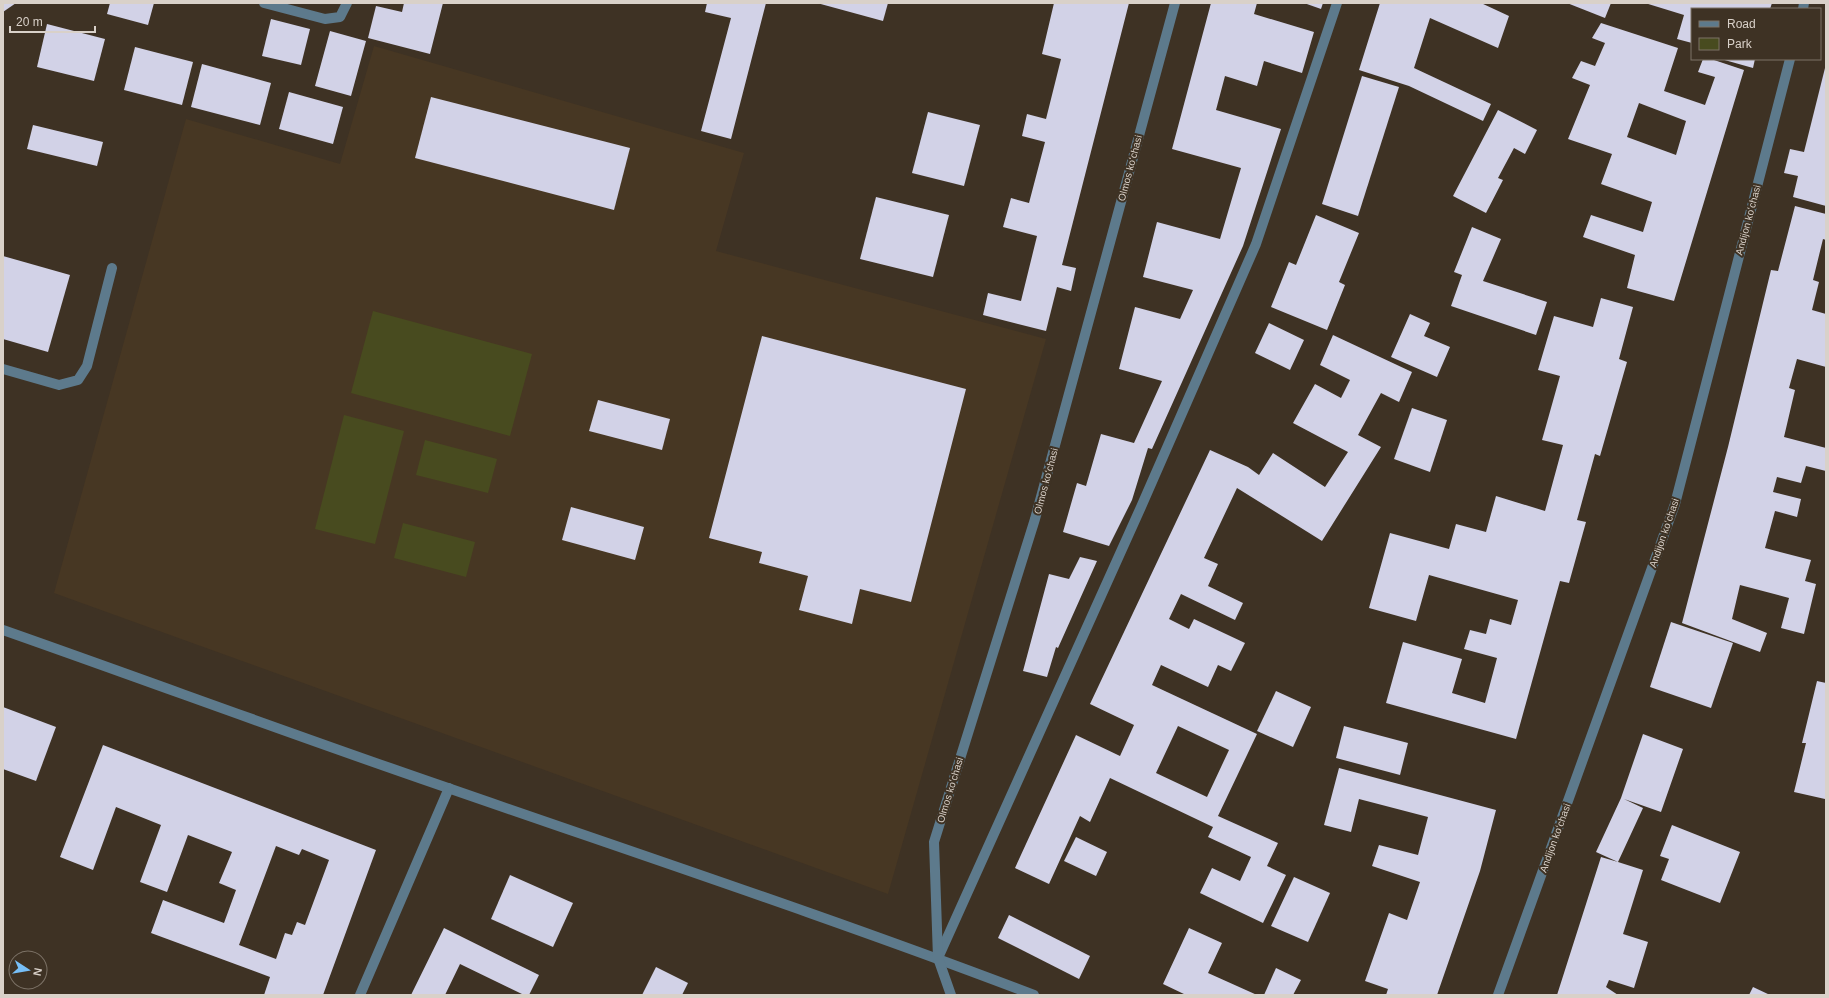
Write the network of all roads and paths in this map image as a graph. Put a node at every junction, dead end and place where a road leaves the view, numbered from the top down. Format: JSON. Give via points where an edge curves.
{"nodes":[{"id":1,"x":264,"y":3,"type":"edge"},
{"id":2,"x":347,"y":3,"type":"edge"},
{"id":3,"x":1175,"y":3,"type":"edge"},
{"id":4,"x":1337,"y":3,"type":"edge"},
{"id":5,"x":1790,"y":60,"type":"edge"},
{"id":6,"x":112,"y":268,"type":"dead end"},
{"id":7,"x":3,"y":369,"type":"edge"},
{"id":8,"x":3,"y":630,"type":"edge"},
{"id":9,"x":449,"y":788,"type":"junction"},
{"id":10,"x":938,"y":958,"type":"junction"},
{"id":11,"x":360,"y":995,"type":"edge"},
{"id":12,"x":951,"y":995,"type":"edge"},
{"id":13,"x":1034,"y":995,"type":"edge"},
{"id":14,"x":1498,"y":995,"type":"edge"}],
"edges":[{"from":1,"to":2,"type":"street","via":[[325,19],[340,17]]},
{"from":3,"to":10,"type":"street","name":"Olmos koʻchasi","via":[[1036,519],[934,842]]},
{"from":4,"to":10,"type":"street","via":[[1256,244],[1138,515]]},
{"from":5,"to":14,"type":"street","name":"Andijon koʻchasi","via":[[1674,504]]},
{"from":6,"to":7,"type":"street","via":[[87,366],[78,380],[59,385]]},
{"from":8,"to":9,"type":"street"},
{"from":9,"to":10,"type":"street"},
{"from":9,"to":11,"type":"street"},
{"from":10,"to":12,"type":"street","name":"Olmos koʻchasi"},
{"from":10,"to":13,"type":"street"}]}
